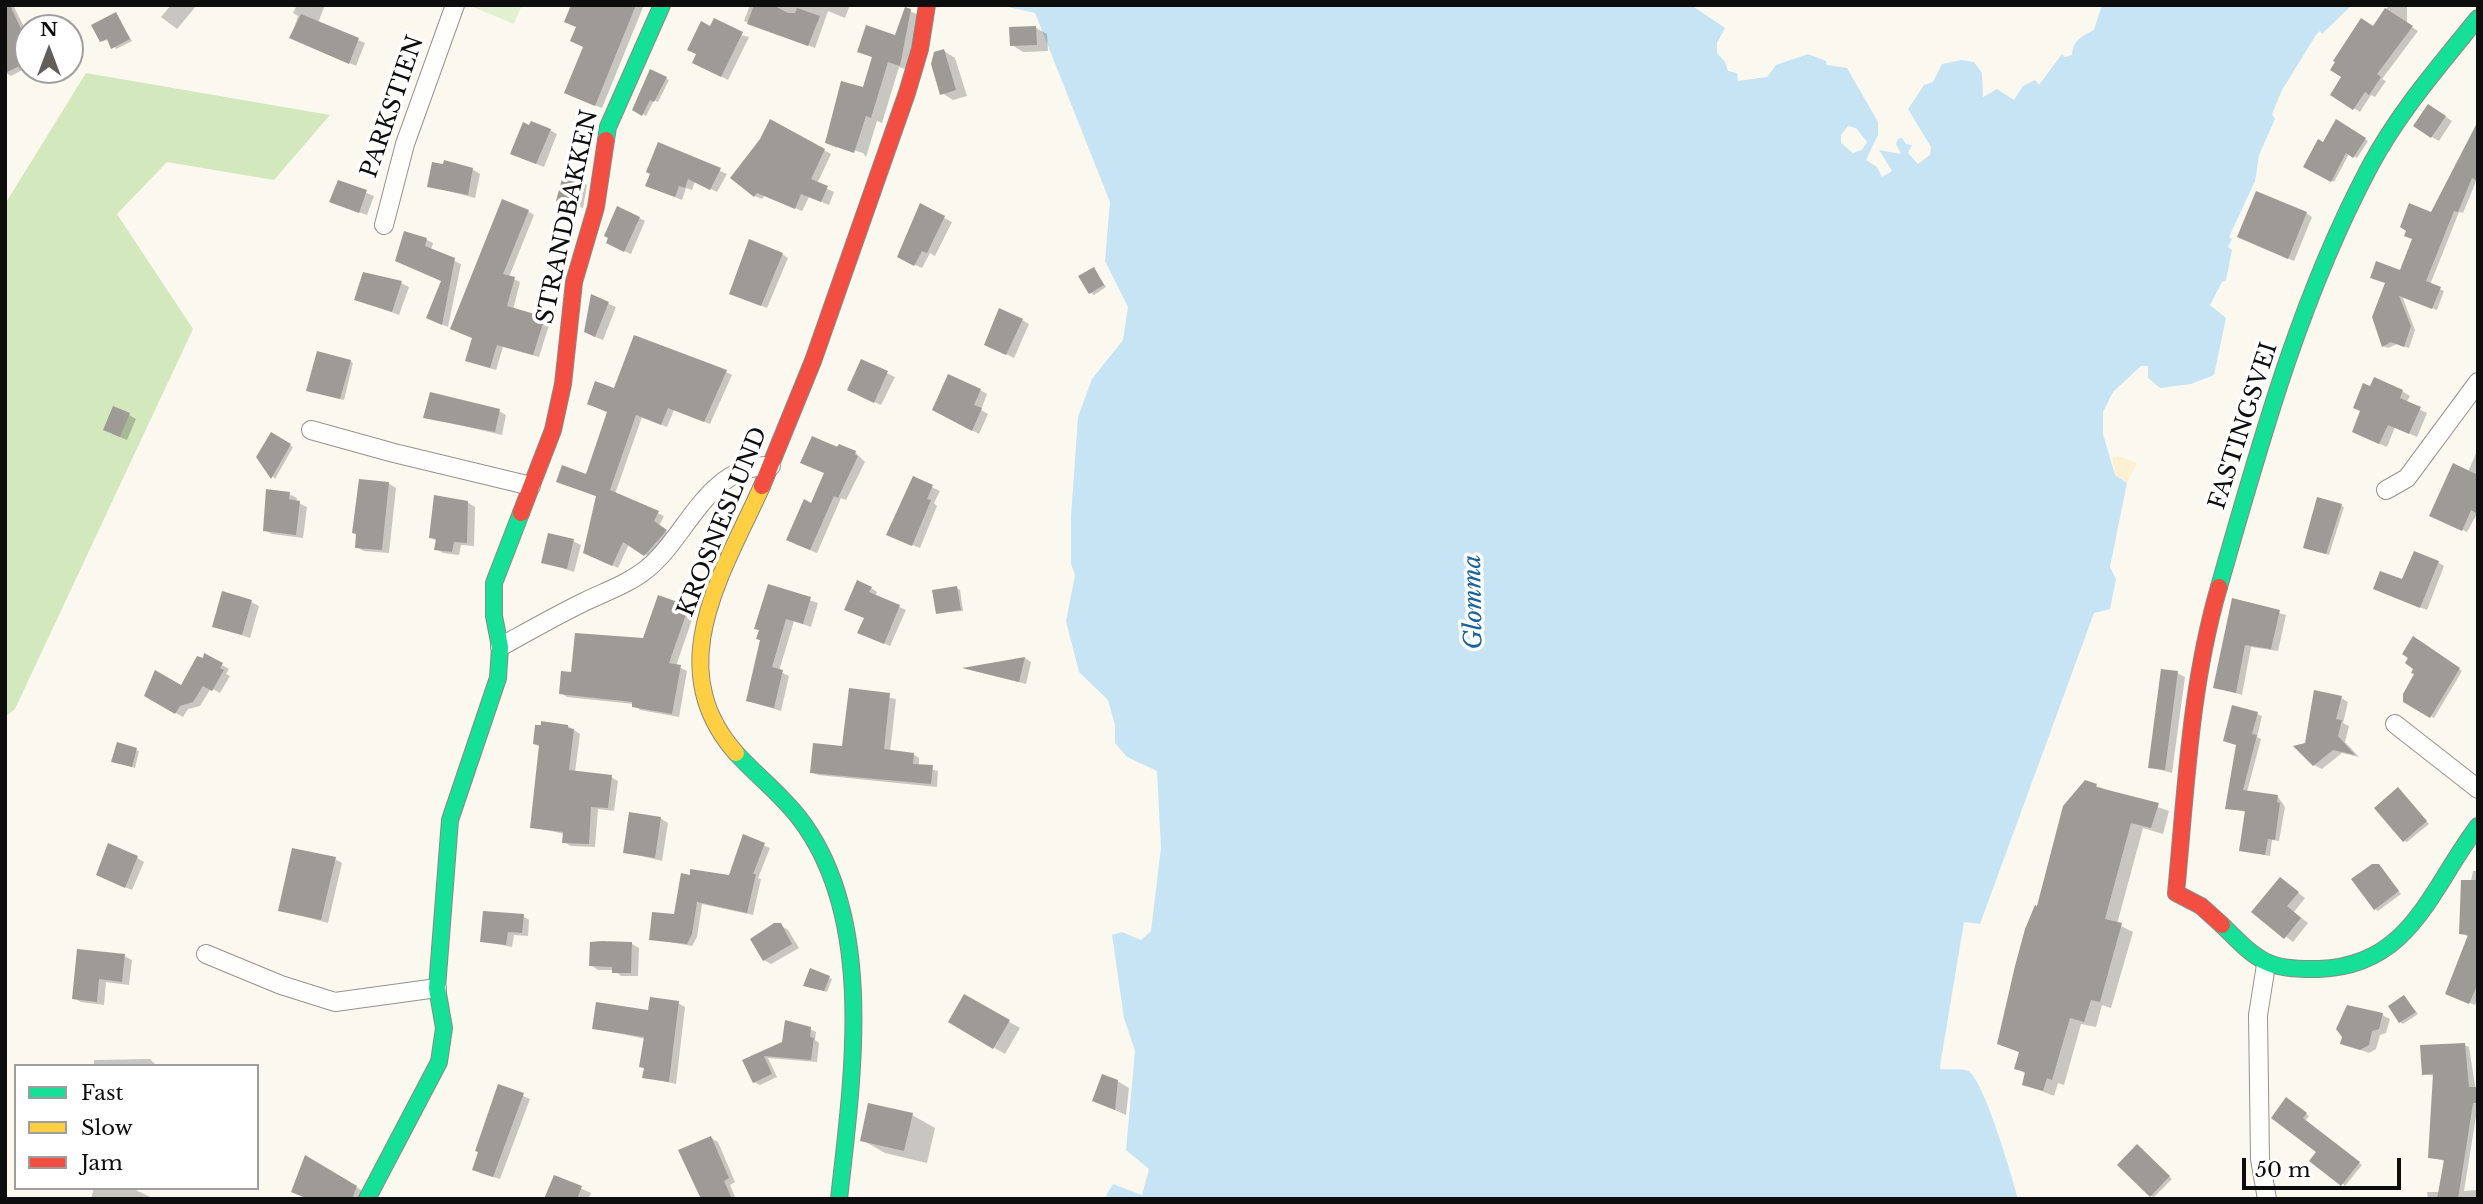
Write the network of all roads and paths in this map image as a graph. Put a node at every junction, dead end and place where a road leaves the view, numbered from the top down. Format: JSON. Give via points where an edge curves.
{"nodes":[{"id":1,"x":455,"y":5,"type":"edge"},
{"id":2,"x":662,"y":5,"type":"edge"},
{"id":3,"x":927,"y":5,"type":"edge"},
{"id":4,"x":2478,"y":18,"type":"edge"},
{"id":5,"x":384,"y":225,"type":"dead end"},
{"id":6,"x":2478,"y":382,"type":"edge"},
{"id":7,"x":311,"y":430,"type":"dead end"},
{"id":8,"x":771,"y":466,"type":"junction"},
{"id":9,"x":531,"y":486,"type":"junction"},
{"id":10,"x":2386,"y":490,"type":"dead end"},
{"id":11,"x":500,"y":647,"type":"junction"},
{"id":12,"x":2395,"y":724,"type":"dead end"},
{"id":13,"x":2478,"y":789,"type":"edge"},
{"id":14,"x":2478,"y":826,"type":"edge"},
{"id":15,"x":206,"y":954,"type":"dead end"},
{"id":16,"x":2266,"y":965,"type":"junction"},
{"id":17,"x":437,"y":988,"type":"junction"},
{"id":18,"x":368,"y":1199,"type":"edge"},
{"id":19,"x":839,"y":1199,"type":"edge"},
{"id":20,"x":2267,"y":1199,"type":"edge"}],
"edges":[{"from":1,"to":5,"type":"street","name":"PARKSTIEN","via":[[405,144]]},
{"from":2,"to":9,"type":"street","name":"STRANDBAKKEN","via":[[608,127],[596,207],[569,308],[559,405]]},
{"from":3,"to":8,"type":"street","name":"KROSNESLUND","via":[[912,74],[842,280]]},
{"from":4,"to":16,"type":"street","name":"FASTINGSVEI","via":[[2418,92],[2370,166],[2329,251],[2292,346],[2204,639],[2176,893],[2206,910]]},
{"from":6,"to":10,"type":"street","via":[[2407,478]]},
{"from":7,"to":9,"type":"street"},
{"from":8,"to":11,"type":"street","via":[[737,475],[710,493],[659,557],[636,576]]},
{"from":8,"to":19,"type":"street","name":"KROSNESLUND","via":[[708,610],[699,687],[709,720],[727,746],[803,822],[838,900],[847,945],[854,1060]]},
{"from":9,"to":11,"type":"street","name":"STRANDBAKKEN","via":[[494,583]]},
{"from":11,"to":17,"type":"street","name":"STRANDBAKKEN","via":[[491,704],[450,820]]},
{"from":12,"to":13,"type":"street"},
{"from":14,"to":16,"type":"street","via":[[2419,917],[2397,942],[2372,960],[2325,971]]},
{"from":15,"to":17,"type":"street","via":[[335,1002]]},
{"from":16,"to":20,"type":"street","via":[[2258,1015],[2260,1159]]},
{"from":17,"to":18,"type":"street","name":"STRANDBAKKEN","via":[[444,1028],[439,1062]]}]}
